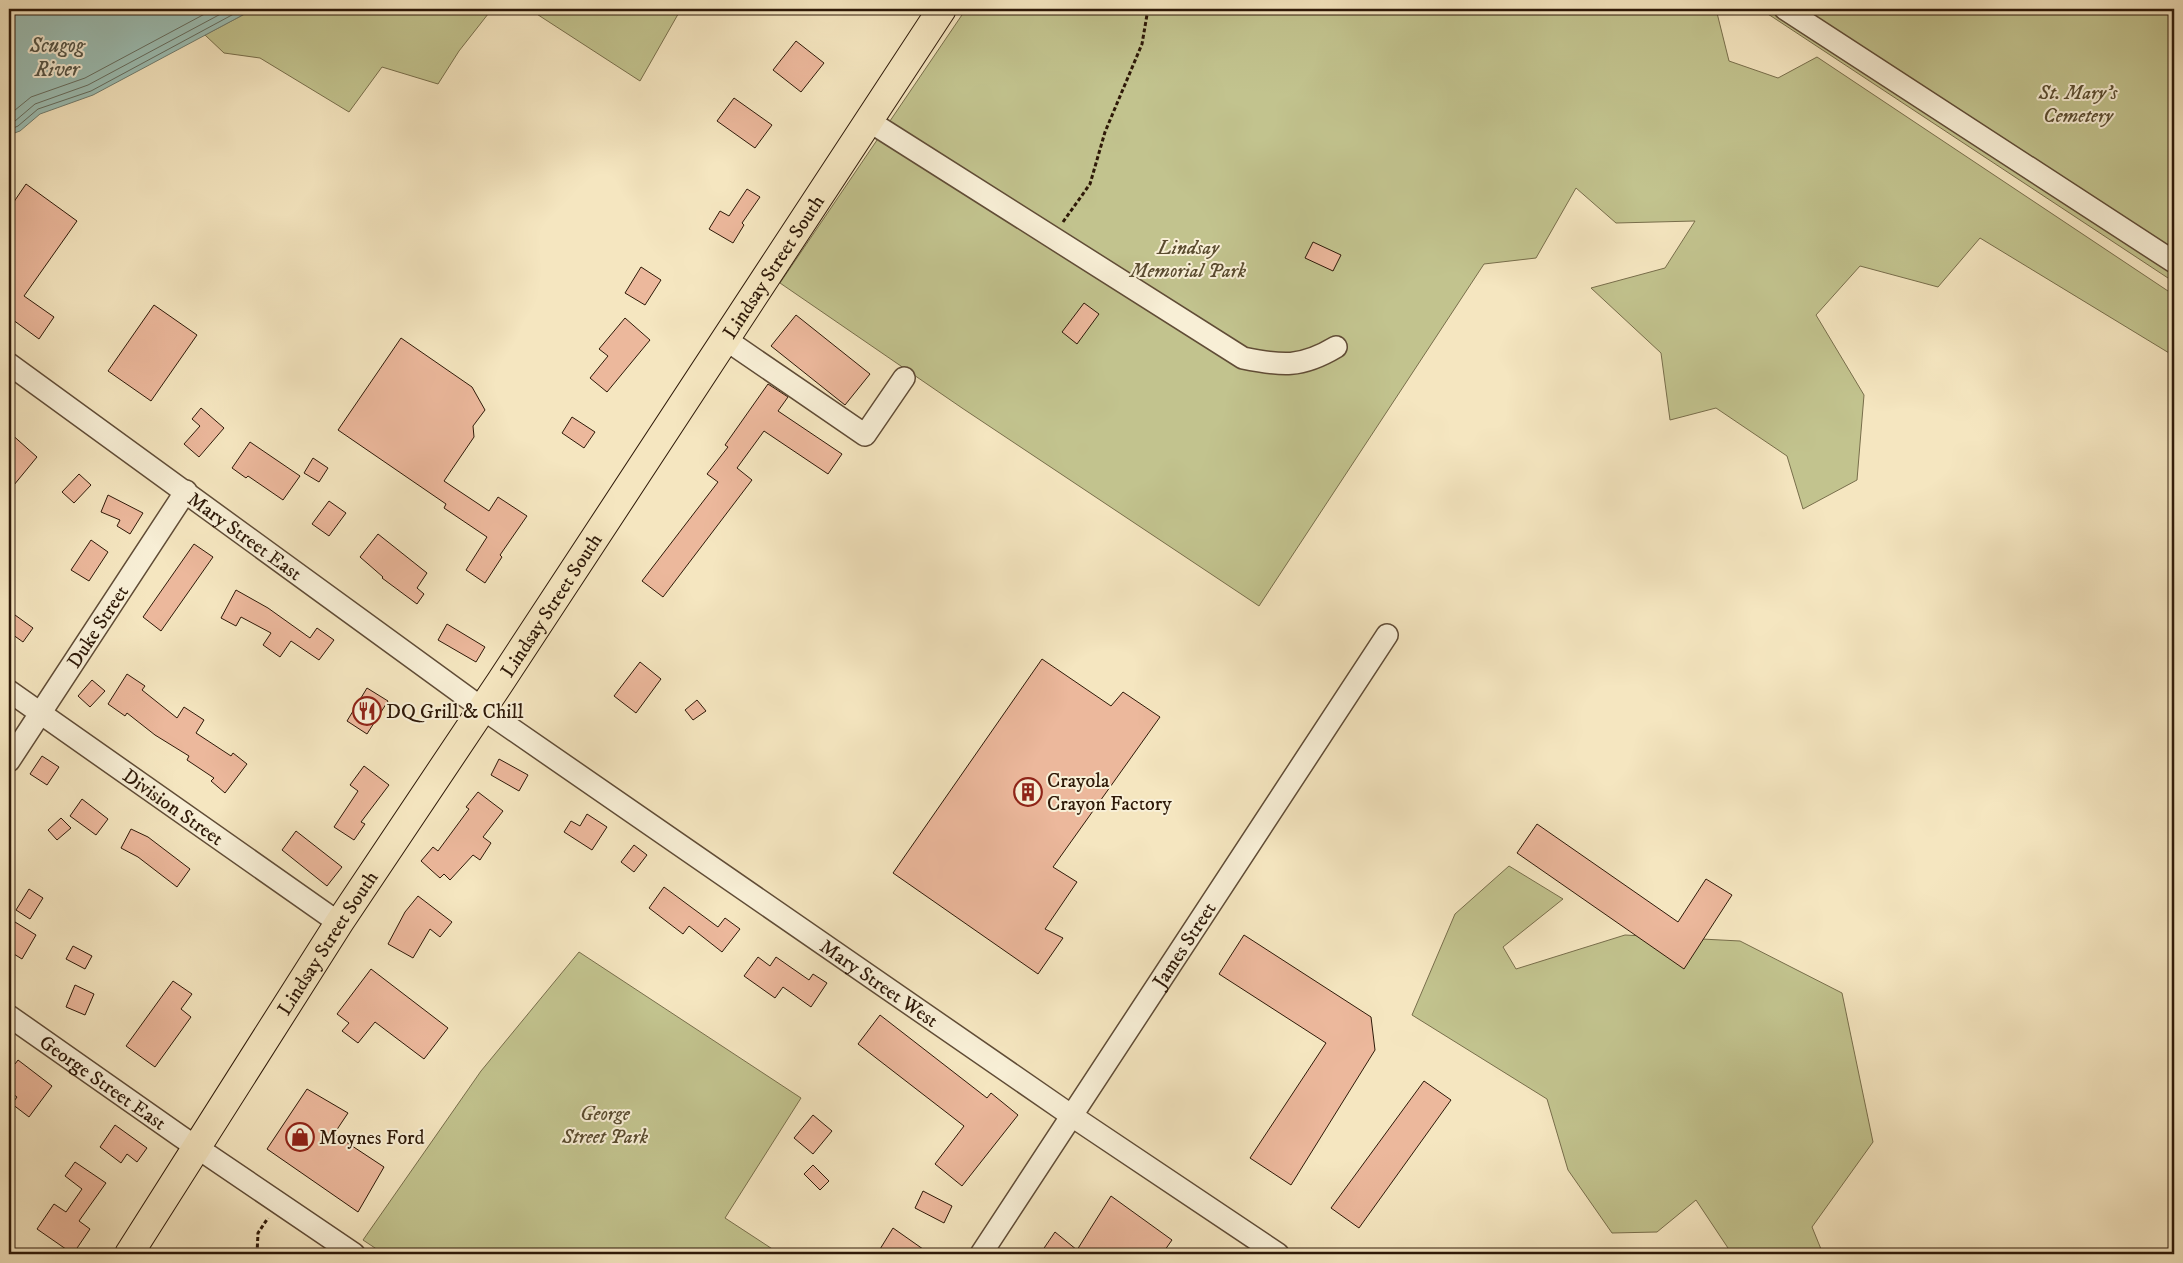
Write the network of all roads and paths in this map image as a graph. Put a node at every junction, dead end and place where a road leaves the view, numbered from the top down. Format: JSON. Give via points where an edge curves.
{"nodes":[{"id":1,"x":942,"y":9,"type":"edge"},
{"id":2,"x":1148,"y":9,"type":"edge"},
{"id":3,"x":1785,"y":9,"type":"edge"},
{"id":4,"x":869,"y":121,"type":"junction"},
{"id":5,"x":1052,"y":237,"type":"junction"},
{"id":6,"x":2174,"y":262,"type":"edge"},
{"id":7,"x":726,"y":339,"type":"junction"},
{"id":8,"x":1336,"y":347,"type":"dead end"},
{"id":9,"x":9,"y":364,"type":"edge"},
{"id":10,"x":904,"y":378,"type":"dead end"},
{"id":11,"x":186,"y":491,"type":"junction"},
{"id":12,"x":1387,"y":635,"type":"dead end"},
{"id":13,"x":9,"y":690,"type":"edge"},
{"id":14,"x":483,"y":708,"type":"junction"},
{"id":15,"x":40,"y":713,"type":"junction"},
{"id":16,"x":9,"y":760,"type":"edge"},
{"id":17,"x":340,"y":923,"type":"junction"},
{"id":18,"x":9,"y":1016,"type":"edge"},
{"id":19,"x":1072,"y":1116,"type":"junction"},
{"id":20,"x":198,"y":1148,"type":"junction"},
{"id":21,"x":277,"y":1202,"type":"junction"},
{"id":22,"x":129,"y":1254,"type":"edge"},
{"id":23,"x":258,"y":1254,"type":"edge"},
{"id":24,"x":354,"y":1254,"type":"edge"},
{"id":25,"x":981,"y":1254,"type":"edge"},
{"id":26,"x":1278,"y":1254,"type":"edge"}],
"edges":[{"from":1,"to":4,"type":"main road","name":"Lindsay Street South"},
{"from":2,"to":5,"type":"path","via":[[1142,44],[1105,132],[1090,184]]},
{"from":3,"to":6,"type":"street"},
{"from":4,"to":5,"type":"street"},
{"from":4,"to":7,"type":"main road","name":"Lindsay Street South"},
{"from":5,"to":8,"type":"street","via":[[1243,358],[1276,365],[1300,363],[1319,358]]},
{"from":7,"to":10,"type":"street","via":[[865,435]]},
{"from":7,"to":14,"type":"main road","name":"Lindsay Street South"},
{"from":9,"to":11,"type":"street","name":"Mary Street East"},
{"from":11,"to":14,"type":"street","name":"Mary Street East"},
{"from":11,"to":15,"type":"street","name":"Duke Street"},
{"from":12,"to":19,"type":"street","name":"James Street"},
{"from":13,"to":15,"type":"street","name":"Division Street"},
{"from":14,"to":17,"type":"main road","name":"Lindsay Street South"},
{"from":14,"to":19,"type":"street","name":"Mary Street West"},
{"from":15,"to":16,"type":"street","name":"Duke Street"},
{"from":15,"to":17,"type":"street","name":"Division Street"},
{"from":17,"to":20,"type":"main road","name":"Lindsay Street South"},
{"from":18,"to":20,"type":"street","name":"George Street East"},
{"from":19,"to":25,"type":"street","name":"James Street"},
{"from":19,"to":26,"type":"street","name":"Mary Street West"},
{"from":20,"to":21,"type":"street","name":"George Street East"},
{"from":20,"to":22,"type":"main road","name":"Lindsay Street South"},
{"from":21,"to":23,"type":"path","via":[[258,1232]]},
{"from":21,"to":24,"type":"street","name":"George Street East"}]}
